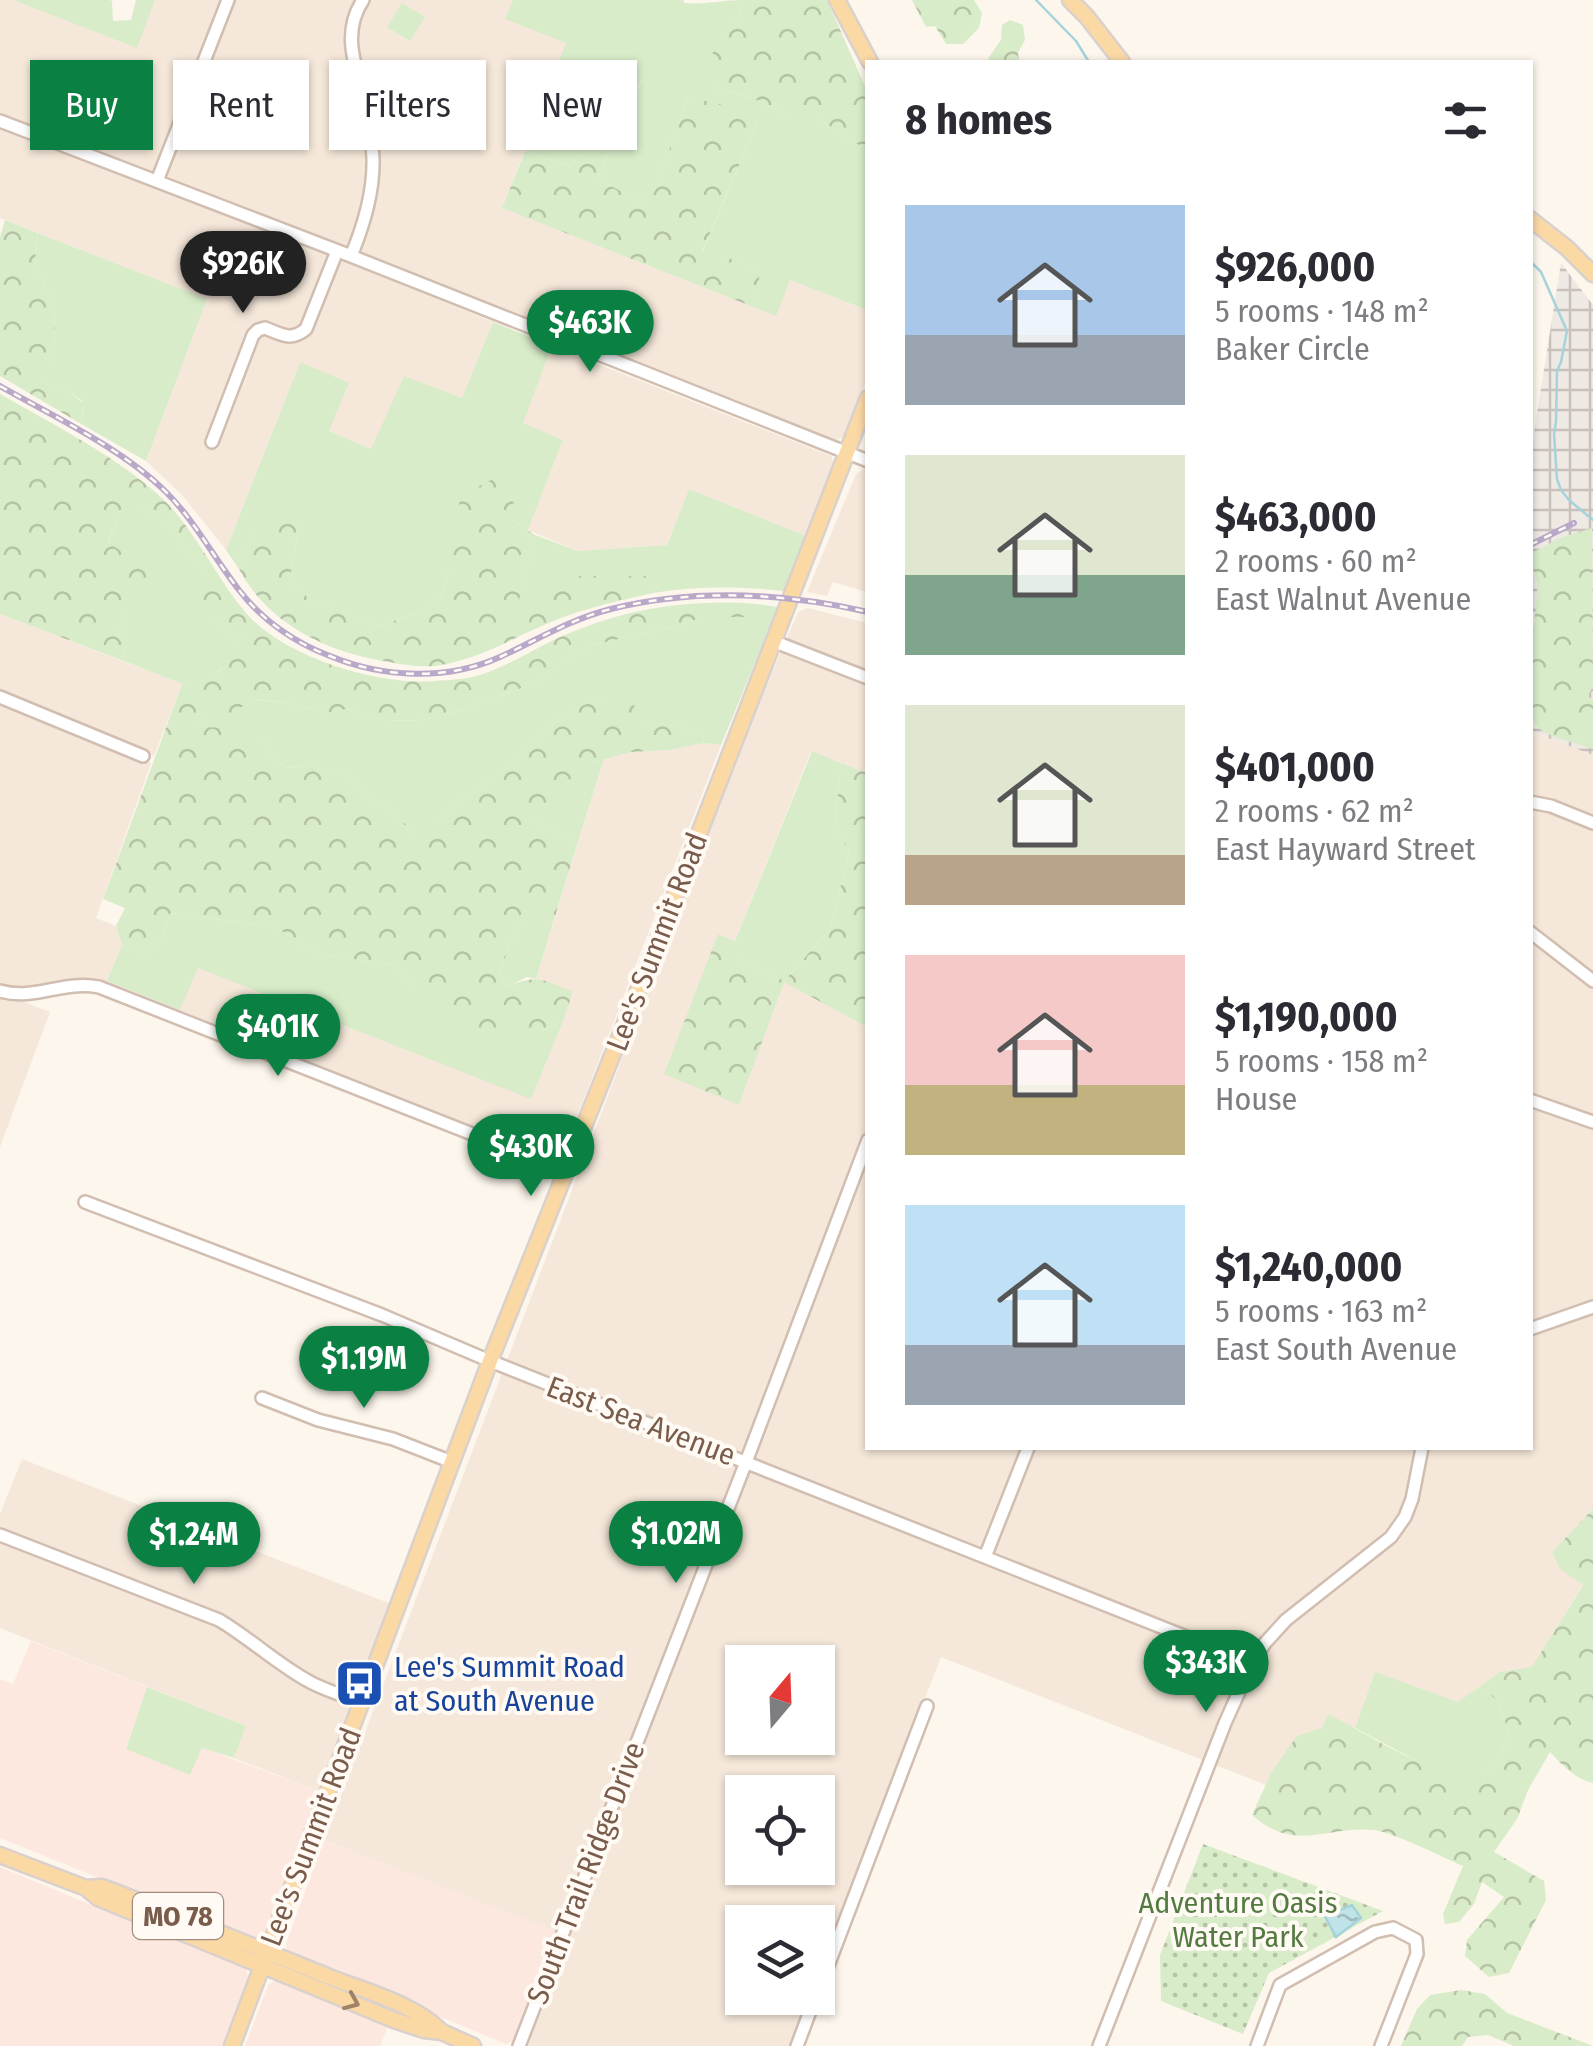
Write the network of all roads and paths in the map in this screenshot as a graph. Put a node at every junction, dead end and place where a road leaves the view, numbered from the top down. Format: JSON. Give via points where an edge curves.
{"nodes":[{"id":1,"x":228,"y":0,"type":"edge"},
{"id":2,"x":363,"y":0,"type":"edge"},
{"id":3,"x":1070,"y":0,"type":"edge"},
{"id":4,"x":840,"y":2,"type":"edge"},
{"id":5,"x":869,"y":60,"type":"edge"},
{"id":6,"x":1120,"y":60,"type":"edge"},
{"id":7,"x":0,"y":120,"type":"edge"},
{"id":8,"x":157,"y":182,"type":"junction"},
{"id":9,"x":1533,"y":222,"type":"edge"},
{"id":10,"x":337,"y":251,"type":"junction"},
{"id":11,"x":351,"y":256,"type":"junction"},
{"id":12,"x":1593,"y":274,"type":"edge"},
{"id":13,"x":865,"y":405,"type":"edge"},
{"id":14,"x":212,"y":442,"type":"dead end"},
{"id":15,"x":846,"y":452,"type":"junction"},
{"id":16,"x":865,"y":460,"type":"edge"},
{"id":17,"x":773,"y":642,"type":"junction"},
{"id":18,"x":865,"y":677,"type":"edge"},
{"id":19,"x":0,"y":698,"type":"edge"},
{"id":20,"x":143,"y":756,"type":"dead end"},
{"id":21,"x":1533,"y":803,"type":"edge"},
{"id":22,"x":1593,"y":822,"type":"edge"},
{"id":23,"x":1533,"y":934,"type":"edge"},
{"id":24,"x":1593,"y":981,"type":"edge"},
{"id":25,"x":0,"y":991,"type":"edge"},
{"id":26,"x":1533,"y":1101,"type":"edge"},
{"id":27,"x":1593,"y":1122,"type":"edge"},
{"id":28,"x":865,"y":1148,"type":"edge"},
{"id":29,"x":566,"y":1171,"type":"junction"},
{"id":30,"x":85,"y":1202,"type":"dead end"},
{"id":31,"x":1593,"y":1307,"type":"edge"},
{"id":32,"x":1533,"y":1328,"type":"edge"},
{"id":33,"x":490,"y":1361,"type":"junction"},
{"id":34,"x":262,"y":1398,"type":"dead end"},
{"id":35,"x":1027,"y":1450,"type":"edge"},
{"id":36,"x":1422,"y":1450,"type":"edge"},
{"id":37,"x":452,"y":1462,"type":"junction"},
{"id":38,"x":746,"y":1462,"type":"junction"},
{"id":39,"x":0,"y":1534,"type":"edge"},
{"id":40,"x":985,"y":1557,"type":"junction"},
{"id":41,"x":1252,"y":1664,"type":"junction"},
{"id":42,"x":362,"y":1702,"type":"junction"},
{"id":43,"x":927,"y":1706,"type":"dead end"},
{"id":44,"x":0,"y":1855,"type":"edge"},
{"id":45,"x":835,"y":1946,"type":"edge"},
{"id":46,"x":265,"y":1958,"type":"junction"},
{"id":47,"x":808,"y":2015,"type":"edge"},
{"id":48,"x":232,"y":2046,"type":"edge"},
{"id":49,"x":473,"y":2046,"type":"edge"},
{"id":50,"x":519,"y":2046,"type":"edge"},
{"id":51,"x":796,"y":2046,"type":"edge"},
{"id":52,"x":1100,"y":2046,"type":"edge"},
{"id":53,"x":1256,"y":2046,"type":"edge"},
{"id":54,"x":1381,"y":2046,"type":"edge"}],
"edges":[{"from":1,"to":8,"type":"street"},
{"from":2,"to":11,"type":"street","via":[[350,31],[369,119],[372,183]]},
{"from":3,"to":6,"type":"main road"},
{"from":4,"to":5,"type":"main road"},
{"from":7,"to":8,"type":"street"},
{"from":8,"to":10,"type":"street"},
{"from":9,"to":12,"type":"main road"},
{"from":10,"to":11,"type":"street"},
{"from":10,"to":14,"type":"street","via":[[306,328],[289,337],[265,328],[253,335]]},
{"from":11,"to":15,"type":"street"},
{"from":13,"to":15,"type":"main road","name":"Lee's Summit Road"},
{"from":15,"to":16,"type":"street"},
{"from":15,"to":17,"type":"main road","name":"Lee's Summit Road"},
{"from":17,"to":18,"type":"street"},
{"from":17,"to":29,"type":"main road","name":"Lee's Summit Road"},
{"from":19,"to":20,"type":"street"},
{"from":21,"to":22,"type":"street"},
{"from":23,"to":24,"type":"street"},
{"from":25,"to":29,"type":"street","via":[[99,987]]},
{"from":26,"to":27,"type":"street"},
{"from":28,"to":38,"type":"street","name":"South Trail Ridge Drive"},
{"from":29,"to":33,"type":"main road","name":"Lee's Summit Road"},
{"from":30,"to":33,"type":"street","name":"East Sea Avenue"},
{"from":31,"to":32,"type":"street"},
{"from":33,"to":37,"type":"main road","name":"Lee's Summit Road"},
{"from":33,"to":38,"type":"street","name":"East Sea Avenue"},
{"from":34,"to":37,"type":"street"},
{"from":35,"to":40,"type":"street"},
{"from":36,"to":41,"type":"street","via":[[1412,1499],[1391,1537],[1286,1620]]},
{"from":37,"to":42,"type":"main road","name":"Lee's Summit Road"},
{"from":38,"to":40,"type":"street","name":"East Sea Avenue"},
{"from":38,"to":50,"type":"street","name":"South Trail Ridge Drive"},
{"from":39,"to":42,"type":"street","via":[[220,1620],[308,1681]]},
{"from":40,"to":41,"type":"street","name":"East Sea Avenue"},
{"from":41,"to":52,"type":"street"},
{"from":42,"to":46,"type":"main road","name":"Lee's Summit Road"},
{"from":43,"to":45,"type":"street"},
{"from":44,"to":46,"type":"main road","number":"MO 78","via":[[86,1888],[102,1887]]},
{"from":46,"to":48,"type":"main road","name":"Lee's Summit Road"},
{"from":46,"to":49,"type":"main road","number":"MO 78","via":[[400,2005]]},
{"from":47,"to":51,"type":"street"},
{"from":53,"to":54,"type":"street","via":[[1280,1986],[1375,1932],[1394,1928],[1416,1940],[1418,1954]]}]}
